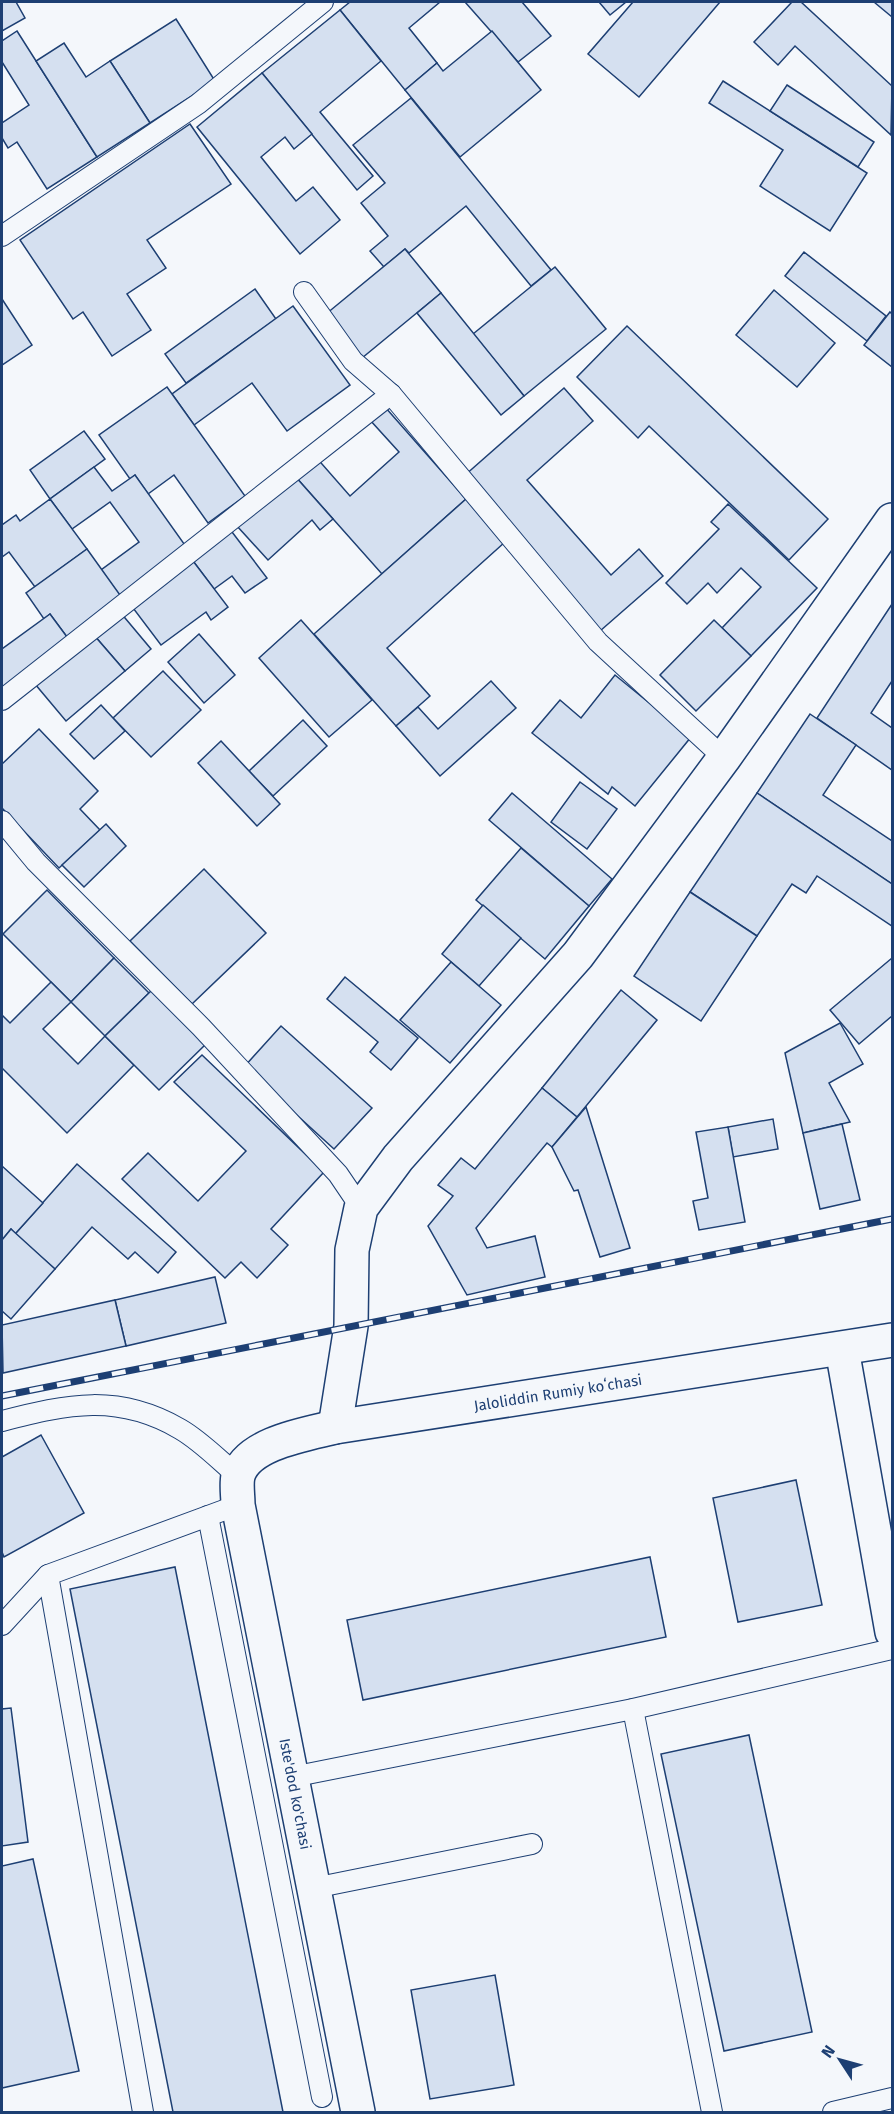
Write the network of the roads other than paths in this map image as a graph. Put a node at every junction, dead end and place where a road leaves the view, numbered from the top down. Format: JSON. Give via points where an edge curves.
{"nodes":[{"id":1,"x":323,"y":2,"type":"edge"},
{"id":2,"x":2,"y":236,"type":"edge"},
{"id":3,"x":304,"y":292,"type":"dead end"},
{"id":4,"x":391,"y":394,"type":"junction"},
{"id":5,"x":892,"y":520,"type":"edge"},
{"id":6,"x":2,"y":700,"type":"edge"},
{"id":7,"x":724,"y":758,"type":"junction"},
{"id":8,"x":2,"y":821,"type":"edge"},
{"id":9,"x":361,"y":1208,"type":"junction"},
{"id":10,"x":892,"y":1340,"type":"edge"},
{"id":11,"x":842,"y":1349,"type":"junction"},
{"id":12,"x":2,"y":1421,"type":"edge"},
{"id":13,"x":335,"y":1427,"type":"junction"},
{"id":14,"x":238,"y":1490,"type":"junction"},
{"id":15,"x":208,"y":1516,"type":"junction"},
{"id":16,"x":48,"y":1575,"type":"junction"},
{"id":17,"x":2,"y":1625,"type":"edge"},
{"id":18,"x":892,"y":1632,"type":"edge"},
{"id":19,"x":892,"y":1649,"type":"edge"},
{"id":20,"x":633,"y":1709,"type":"junction"},
{"id":21,"x":292,"y":1777,"type":"junction"},
{"id":22,"x":532,"y":1844,"type":"dead end"},
{"id":23,"x":314,"y":1888,"type":"junction"},
{"id":24,"x":322,"y":2097,"type":"dead end"},
{"id":25,"x":892,"y":2098,"type":"edge"},
{"id":26,"x":143,"y":2112,"type":"edge"},
{"id":27,"x":358,"y":2112,"type":"edge"},
{"id":28,"x":712,"y":2112,"type":"edge"},
{"id":29,"x":833,"y":2112,"type":"edge"}],
"edges":[{"from":1,"to":2,"type":"lane","via":[[198,104]]},
{"from":3,"to":4,"type":"lane","via":[[353,361]]},
{"from":4,"to":6,"type":"lane"},
{"from":4,"to":7,"type":"lane","via":[[598,642]]},
{"from":5,"to":7,"type":"street"},
{"from":7,"to":9,"type":"street","via":[[578,955],[398,1158]]},
{"from":8,"to":9,"type":"lane","via":[[36,862],[201,1027],[338,1174]]},
{"from":9,"to":13,"type":"street","via":[[352,1250],[351,1326]]},
{"from":10,"to":11,"type":"street","name":"Jaloliddin Rumiy koʻchasi"},
{"from":11,"to":13,"type":"street","name":"Jaloliddin Rumiy koʻchasi"},
{"from":11,"to":18,"type":"street"},
{"from":12,"to":14,"type":"lane","via":[[56,1407],[115,1404],[145,1411],[182,1430]]},
{"from":13,"to":14,"type":"street","name":"Jaloliddin Rumiy koʻchasi","via":[[283,1440],[251,1456]]},
{"from":14,"to":15,"type":"lane"},
{"from":14,"to":21,"type":"street","name":"Iste'dod ko'chasi"},
{"from":15,"to":16,"type":"lane"},
{"from":15,"to":24,"type":"lane"},
{"from":16,"to":17,"type":"lane"},
{"from":16,"to":26,"type":"lane"},
{"from":19,"to":20,"type":"lane"},
{"from":20,"to":21,"type":"lane"},
{"from":20,"to":28,"type":"lane"},
{"from":21,"to":23,"type":"street","name":"Iste'dod ko'chasi"},
{"from":22,"to":23,"type":"lane"},
{"from":23,"to":27,"type":"street","name":"Iste'dod ko'chasi"},
{"from":25,"to":29,"type":"lane"}]}
